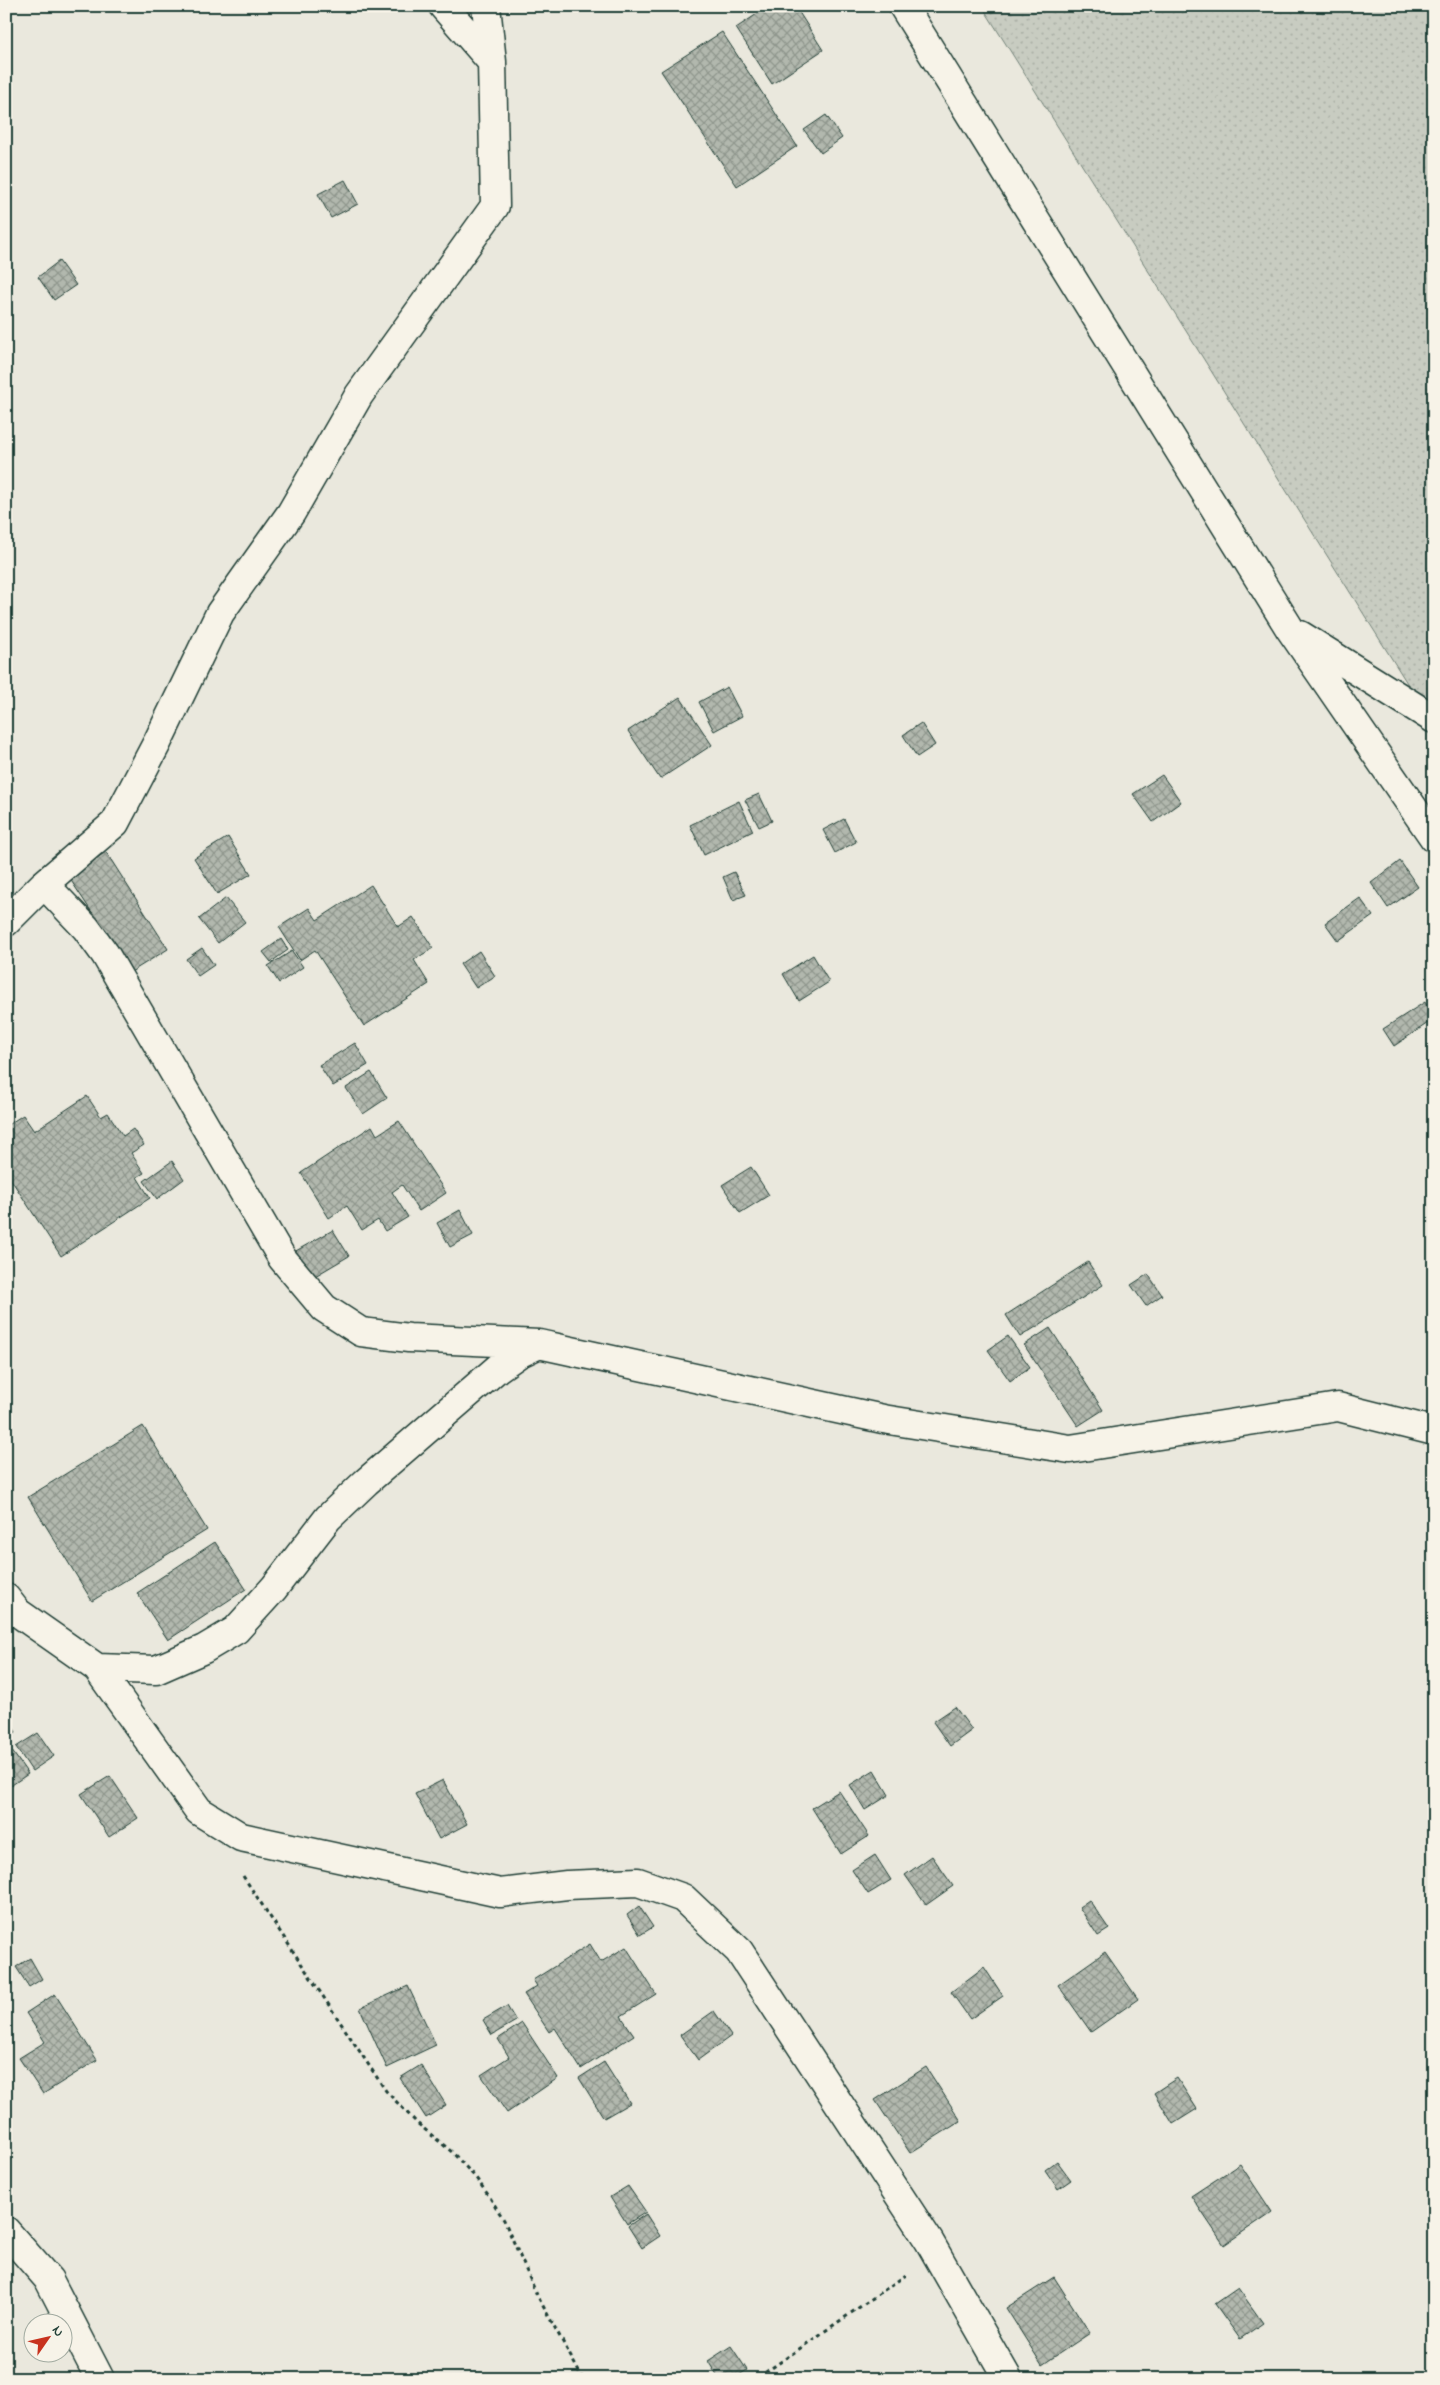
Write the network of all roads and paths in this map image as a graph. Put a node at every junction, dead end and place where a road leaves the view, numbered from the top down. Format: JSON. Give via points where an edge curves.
{"nodes":[{"id":1,"x":443,"y":6,"type":"edge"},
{"id":2,"x":486,"y":6,"type":"edge"},
{"id":3,"x":903,"y":6,"type":"edge"},
{"id":4,"x":492,"y":62,"type":"junction"},
{"id":5,"x":1290,"y":629,"type":"junction"},
{"id":6,"x":1434,"y":719,"type":"edge"},
{"id":7,"x":1434,"y":838,"type":"edge"},
{"id":8,"x":44,"y":884,"type":"junction"},
{"id":9,"x":6,"y":922,"type":"edge"},
{"id":10,"x":539,"y":1344,"type":"junction"},
{"id":11,"x":1434,"y":1431,"type":"edge"},
{"id":12,"x":6,"y":1598,"type":"edge"},
{"id":13,"x":97,"y":1668,"type":"junction"},
{"id":14,"x":242,"y":1874,"type":"dead end"},
{"id":15,"x":6,"y":2231,"type":"edge"},
{"id":16,"x":936,"y":2254,"type":"junction"},
{"id":17,"x":100,"y":2379,"type":"edge"},
{"id":18,"x":583,"y":2379,"type":"edge"},
{"id":19,"x":752,"y":2379,"type":"edge"},
{"id":20,"x":1008,"y":2379,"type":"edge"}],
"edges":[{"from":1,"to":4,"type":"street"},
{"from":2,"to":4,"type":"street"},
{"from":3,"to":5,"type":"street"},
{"from":4,"to":8,"type":"street","via":[[495,206],[359,395],[291,513],[220,613],[115,823]]},
{"from":5,"to":6,"type":"street"},
{"from":5,"to":7,"type":"street"},
{"from":8,"to":9,"type":"street"},
{"from":8,"to":10,"type":"street","via":[[86,928],[105,954],[282,1258],[324,1308],[361,1332],[409,1338]]},
{"from":10,"to":11,"type":"street","via":[[883,1419],[1070,1449],[1338,1407]]},
{"from":10,"to":13,"type":"street","via":[[498,1368],[366,1482],[328,1518],[274,1588],[236,1630],[204,1650],[156,1670]]},
{"from":12,"to":13,"type":"street","via":[[16,1612]]},
{"from":13,"to":16,"type":"street","via":[[199,1811],[241,1837],[500,1893],[567,1885],[638,1882],[683,1898],[739,1951]]},
{"from":14,"to":18,"type":"path","via":[[386,2091],[452,2152],[489,2196],[504,2220],[537,2295]]},
{"from":15,"to":17,"type":"street","via":[[49,2280]]},
{"from":16,"to":19,"type":"path","via":[[837,2325]]},
{"from":16,"to":20,"type":"street"}]}
